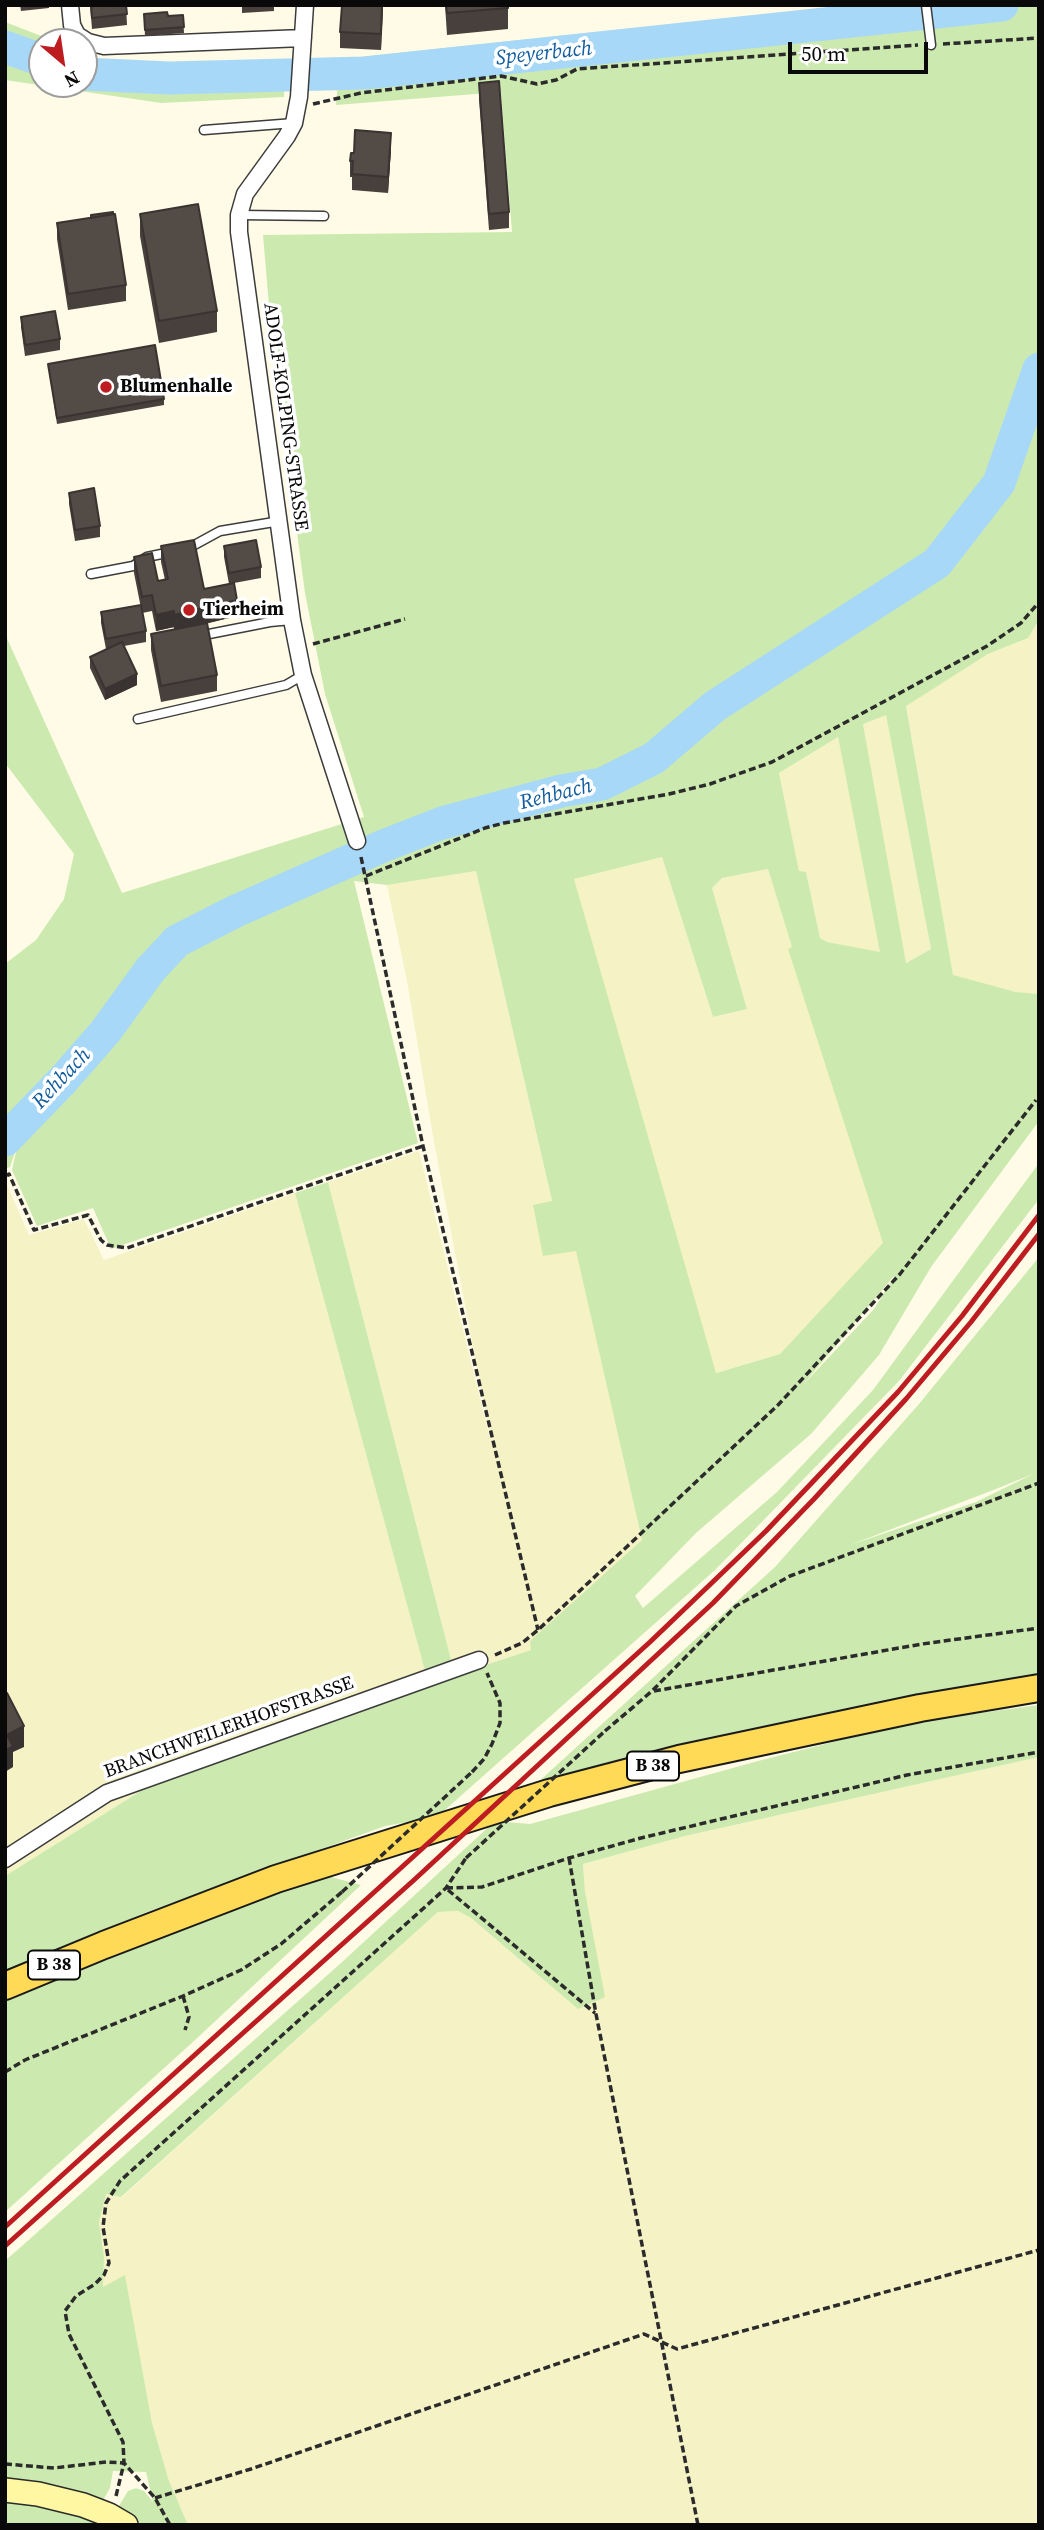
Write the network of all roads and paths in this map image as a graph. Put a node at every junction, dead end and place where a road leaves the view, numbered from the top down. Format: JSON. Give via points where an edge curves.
{"nodes":[{"id":1,"x":70,"y":5,"type":"edge"},
{"id":2,"x":305,"y":5,"type":"edge"},
{"id":3,"x":926,"y":5,"type":"edge"},
{"id":4,"x":303,"y":38,"type":"junction"},
{"id":5,"x":1039,"y":38,"type":"edge"},
{"id":6,"x":930,"y":40,"type":"junction"},
{"id":7,"x":297,"y":109,"type":"junction"},
{"id":8,"x":204,"y":130,"type":"dead end"},
{"id":9,"x":239,"y":215,"type":"junction"},
{"id":10,"x":324,"y":216,"type":"dead end"},
{"id":11,"x":280,"y":521,"type":"junction"},
{"id":12,"x":91,"y":574,"type":"dead end"},
{"id":13,"x":1039,"y":602,"type":"edge"},
{"id":14,"x":405,"y":618,"type":"dead end"},
{"id":15,"x":292,"y":620,"type":"junction"},
{"id":16,"x":194,"y":637,"type":"edge"},
{"id":17,"x":297,"y":649,"type":"junction"},
{"id":18,"x":303,"y":676,"type":"junction"},
{"id":19,"x":138,"y":719,"type":"dead end"},
{"id":20,"x":358,"y":841,"type":"dead end"},
{"id":21,"x":1036,"y":1100,"type":"dead end"},
{"id":22,"x":424,"y":1146,"type":"junction"},
{"id":23,"x":5,"y":1176,"type":"edge"},
{"id":24,"x":1039,"y":1483,"type":"edge"},
{"id":25,"x":1039,"y":1628,"type":"edge"},
{"id":26,"x":538,"y":1630,"type":"junction"},
{"id":27,"x":479,"y":1660,"type":"junction"},
{"id":28,"x":1039,"y":1688,"type":"edge"},
{"id":29,"x":652,"y":1691,"type":"junction"},
{"id":30,"x":1039,"y":1752,"type":"edge"},
{"id":31,"x":569,"y":1858,"type":"junction"},
{"id":32,"x":5,"y":1859,"type":"edge"},
{"id":33,"x":446,"y":1888,"type":"junction"},
{"id":34,"x":5,"y":1986,"type":"edge"},
{"id":35,"x":183,"y":1996,"type":"junction"},
{"id":36,"x":596,"y":2014,"type":"junction"},
{"id":37,"x":184,"y":2030,"type":"dead end"},
{"id":38,"x":5,"y":2072,"type":"edge"},
{"id":39,"x":1039,"y":2250,"type":"edge"},
{"id":40,"x":663,"y":2342,"type":"junction"},
{"id":41,"x":124,"y":2463,"type":"junction"},
{"id":42,"x":5,"y":2464,"type":"edge"},
{"id":43,"x":5,"y":2490,"type":"edge"},
{"id":44,"x":155,"y":2498,"type":"junction"},
{"id":45,"x":117,"y":2520,"type":"edge"},
{"id":46,"x":170,"y":2525,"type":"edge"},
{"id":47,"x":698,"y":2525,"type":"edge"}],
"edges":[{"from":1,"to":4,"type":"street","via":[[77,35],[104,46]]},
{"from":2,"to":4,"type":"street","name":"ADOLF-KOLPING-STRASSE"},
{"from":3,"to":6,"type":"lane"},
{"from":4,"to":7,"type":"street","name":"ADOLF-KOLPING-STRASSE"},
{"from":5,"to":6,"type":"path"},
{"from":6,"to":7,"type":"path","via":[[577,69],[537,84],[501,76],[360,93]]},
{"from":7,"to":8,"type":"lane"},
{"from":7,"to":9,"type":"street","name":"ADOLF-KOLPING-STRASSE","via":[[287,136],[244,194]]},
{"from":9,"to":10,"type":"lane"},
{"from":9,"to":11,"type":"street","name":"ADOLF-KOLPING-STRASSE","via":[[242,265]]},
{"from":11,"to":12,"type":"lane","via":[[220,531],[189,549]]},
{"from":11,"to":15,"type":"street","name":"ADOLF-KOLPING-STRASSE"},
{"from":13,"to":22,"type":"path","via":[[1009,633],[772,762],[669,794],[504,822],[366,876]]},
{"from":14,"to":17,"type":"path"},
{"from":15,"to":16,"type":"lane"},
{"from":15,"to":17,"type":"street","name":"ADOLF-KOLPING-STRASSE"},
{"from":17,"to":18,"type":"street","name":"ADOLF-KOLPING-STRASSE"},
{"from":18,"to":19,"type":"lane","via":[[286,685]]},
{"from":18,"to":20,"type":"street","name":"ADOLF-KOLPING-STRASSE"},
{"from":21,"to":26,"type":"path","via":[[900,1274],[778,1405]]},
{"from":22,"to":23,"type":"path","via":[[127,1248],[101,1240],[88,1214],[34,1230],[9,1174]]},
{"from":22,"to":26,"type":"path"},
{"from":24,"to":29,"type":"path","via":[[790,1576],[736,1606]]},
{"from":25,"to":29,"type":"path"},
{"from":26,"to":27,"type":"path","via":[[506,1652]]},
{"from":27,"to":32,"type":"street","name":"BRANCHWEILERHOFSTRASSE","via":[[107,1793]]},
{"from":27,"to":35,"type":"path","bridge":true,"via":[[500,1703],[500,1723],[484,1759],[288,1938],[254,1962]]},
{"from":28,"to":34,"type":"main road","number":"B 38","via":[[679,1759],[549,1793],[276,1879]]},
{"from":29,"to":33,"type":"path","bridge":true,"via":[[466,1858]]},
{"from":30,"to":31,"type":"path","via":[[907,1775]]},
{"from":31,"to":33,"type":"path","via":[[482,1887]]},
{"from":31,"to":36,"type":"path"},
{"from":33,"to":36,"type":"path"},
{"from":33,"to":41,"type":"path","via":[[120,2181],[106,2203],[103,2227],[109,2263],[104,2275],[76,2296],[65,2311],[69,2334],[123,2442]]},
{"from":35,"to":37,"type":"path","via":[[189,2017]]},
{"from":35,"to":38,"type":"path"},
{"from":36,"to":40,"type":"path"},
{"from":39,"to":40,"type":"path","via":[[677,2350]]},
{"from":40,"to":44,"type":"path","via":[[643,2334]]},
{"from":40,"to":47,"type":"path"},
{"from":41,"to":42,"type":"path","via":[[54,2468]]},
{"from":41,"to":44,"type":"path"},
{"from":41,"to":45,"type":"path"},
{"from":43,"to":45,"type":"street","via":[[60,2499]]},
{"from":44,"to":46,"type":"path"}]}
